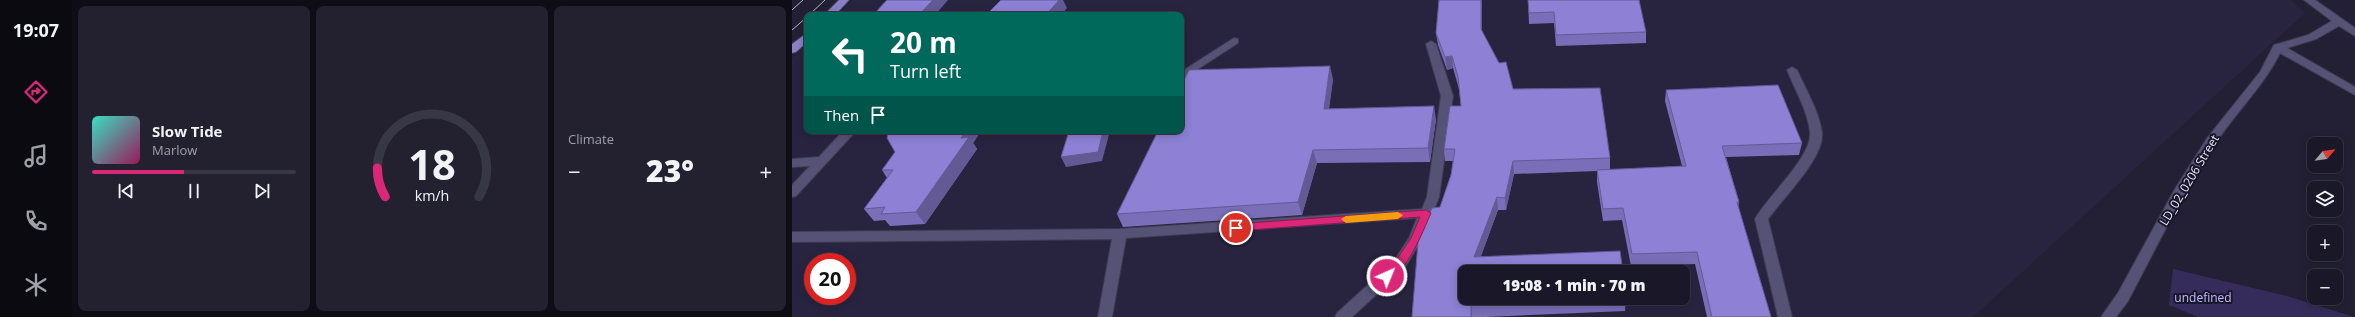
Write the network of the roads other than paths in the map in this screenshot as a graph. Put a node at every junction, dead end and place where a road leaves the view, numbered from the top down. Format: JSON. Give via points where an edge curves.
{"nodes":[{"id":1,"x":844,"y":0,"type":"edge"},
{"id":2,"x":2308,"y":0,"type":"edge"},
{"id":3,"x":832,"y":12,"type":"edge"},
{"id":4,"x":2338,"y":22,"type":"junction"},
{"id":5,"x":2355,"y":33,"type":"edge"},
{"id":6,"x":804,"y":39,"type":"edge"},
{"id":7,"x":1234,"y":41,"type":"dead end"},
{"id":8,"x":1430,"y":44,"type":"dead end"},
{"id":9,"x":2278,"y":47,"type":"junction"},
{"id":10,"x":792,"y":50,"type":"edge"},
{"id":11,"x":1792,"y":70,"type":"dead end"},
{"id":12,"x":1184,"y":75,"type":"edge"},
{"id":13,"x":2355,"y":92,"type":"edge"},
{"id":14,"x":847,"y":134,"type":"edge"},
{"id":15,"x":820,"y":161,"type":"junction"},
{"id":16,"x":792,"y":163,"type":"edge"},
{"id":17,"x":792,"y":193,"type":"edge"},
{"id":18,"x":1426,"y":213,"type":"junction"},
{"id":19,"x":1120,"y":234,"type":"junction"},
{"id":20,"x":792,"y":237,"type":"edge"},
{"id":21,"x":1105,"y":317,"type":"edge"},
{"id":22,"x":1342,"y":317,"type":"edge"},
{"id":23,"x":1786,"y":317,"type":"edge"},
{"id":24,"x":2108,"y":317,"type":"edge"}],
"edges":[{"from":1,"to":3,"type":"main road"},
{"from":2,"to":4,"type":"street"},
{"from":4,"to":5,"type":"street"},
{"from":4,"to":9,"type":"street","via":[[2312,37]]},
{"from":6,"to":10,"type":"main road"},
{"from":7,"to":12,"type":"street"},
{"from":8,"to":18,"type":"street","via":[[1447,96],[1433,197]]},
{"from":9,"to":13,"type":"street"},
{"from":9,"to":24,"type":"street","name":"LD_02_0206 Street","via":[[2265,73],[2212,140],[2179,192],[2123,297]]},
{"from":11,"to":23,"type":"street","via":[[1815,129],[1816,142],[1798,171],[1761,219]]},
{"from":14,"to":15,"type":"street"},
{"from":15,"to":16,"type":"street"},
{"from":15,"to":17,"type":"street"},
{"from":18,"to":19,"type":"street"},
{"from":18,"to":22,"type":"street","via":[[1415,239],[1398,265]]},
{"from":19,"to":20,"type":"street"},
{"from":19,"to":21,"type":"street"}]}
